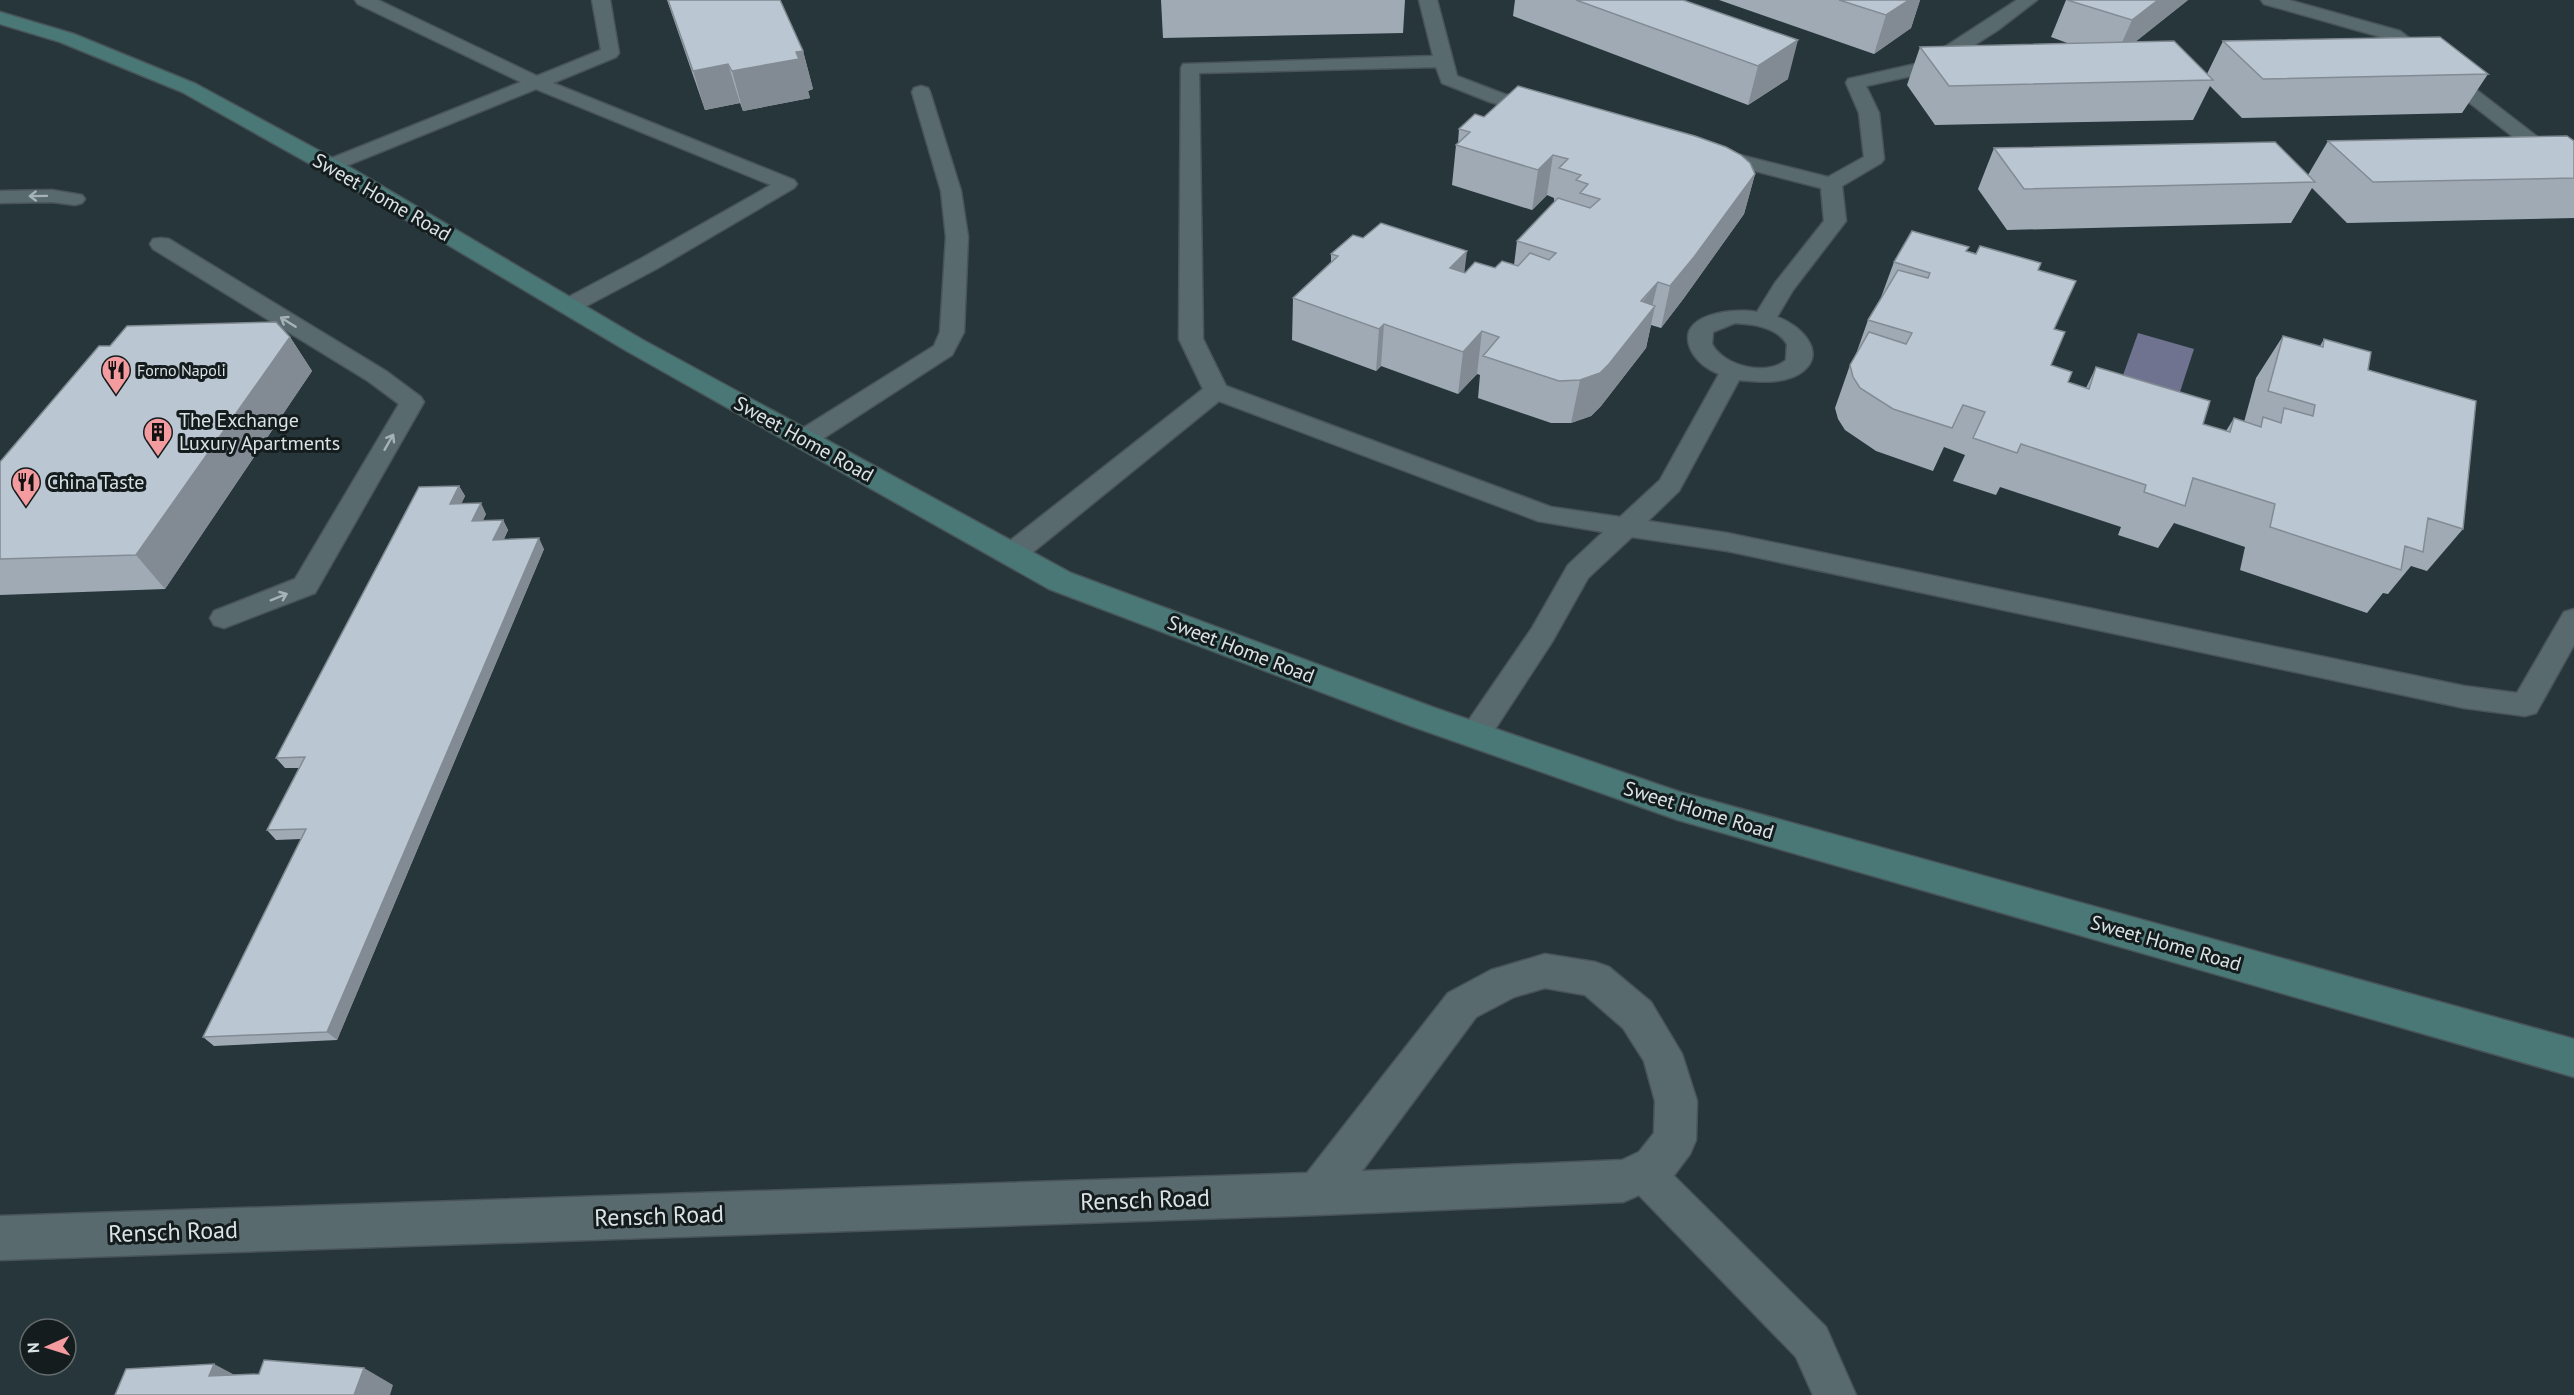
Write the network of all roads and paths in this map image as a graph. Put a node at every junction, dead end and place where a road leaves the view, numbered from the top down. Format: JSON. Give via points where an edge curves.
{"nodes":[{"id":1,"x":364,"y":0,"type":"edge"},
{"id":2,"x":601,"y":0,"type":"edge"},
{"id":3,"x":1428,"y":0,"type":"edge"},
{"id":4,"x":2028,"y":0,"type":"edge"},
{"id":5,"x":2270,"y":0,"type":"edge"},
{"id":6,"x":0,"y":18,"type":"edge"},
{"id":7,"x":1443,"y":61,"type":"junction"},
{"id":8,"x":535,"y":82,"type":"junction"},
{"id":9,"x":921,"y":92,"type":"dead end"},
{"id":10,"x":1566,"y":116,"type":"edge"},
{"id":11,"x":1693,"y":149,"type":"edge"},
{"id":12,"x":329,"y":166,"type":"junction"},
{"id":13,"x":2574,"y":175,"type":"edge"},
{"id":14,"x":1831,"y":184,"type":"junction"},
{"id":15,"x":0,"y":197,"type":"edge"},
{"id":16,"x":75,"y":199,"type":"dead end"},
{"id":17,"x":161,"y":244,"type":"dead end"},
{"id":18,"x":569,"y":306,"type":"junction"},
{"id":19,"x":1763,"y":320,"type":"junction"},
{"id":20,"x":1732,"y":371,"type":"junction"},
{"id":21,"x":1216,"y":391,"type":"junction"},
{"id":22,"x":804,"y":439,"type":"junction"},
{"id":23,"x":1627,"y":527,"type":"junction"},
{"id":24,"x":1012,"y":554,"type":"junction"},
{"id":25,"x":225,"y":618,"type":"dead end"},
{"id":26,"x":2574,"y":619,"type":"edge"},
{"id":27,"x":1475,"y":735,"type":"junction"},
{"id":28,"x":2574,"y":1058,"type":"edge"},
{"id":29,"x":1643,"y":1172,"type":"junction"},
{"id":30,"x":1318,"y":1194,"type":"junction"},
{"id":31,"x":0,"y":1238,"type":"edge"},
{"id":32,"x":1835,"y":1395,"type":"edge"}],
"edges":[{"from":1,"to":8,"type":"lane"},
{"from":2,"to":8,"type":"lane","via":[[610,53]]},
{"from":3,"to":7,"type":"lane"},
{"from":4,"to":14,"type":"lane","via":[[1927,67],[1855,83],[1869,113],[1874,159]]},
{"from":5,"to":13,"type":"lane","via":[[2394,35]]},
{"from":6,"to":12,"type":"main road","name":"Sweet Home Road","via":[[67,38],[189,88]]},
{"from":7,"to":10,"type":"lane","via":[[1449,79],[1497,98]]},
{"from":7,"to":21,"type":"lane","via":[[1190,68],[1191,339]]},
{"from":8,"to":12,"type":"lane"},
{"from":8,"to":18,"type":"lane","via":[[787,184]]},
{"from":9,"to":22,"type":"lane","via":[[951,190],[957,237],[952,332],[944,350]]},
{"from":11,"to":14,"type":"lane"},
{"from":12,"to":18,"type":"main road","name":"Sweet Home Road"},
{"from":14,"to":19,"type":"lane","via":[[1835,221]]},
{"from":16,"to":15,"type":"lane","one_way":true},
{"from":25,"to":17,"type":"lane","one_way":true,"via":[[305,586],[412,402],[377,376]]},
{"from":18,"to":22,"type":"main road","name":"Sweet Home Road"},
{"from":19,"to":20,"type":"lane","via":[[1735,316],[1703,328],[1700,346],[1706,356]]},
{"from":19,"to":20,"type":"lane","via":[[1793,334],[1800,347],[1799,359],[1790,369],[1774,374]]},
{"from":20,"to":23,"type":"lane","via":[[1670,485]]},
{"from":21,"to":23,"type":"lane","via":[[1547,515]]},
{"from":21,"to":24,"type":"lane"},
{"from":22,"to":24,"type":"main road","name":"Sweet Home Road"},
{"from":23,"to":26,"type":"lane","via":[[1727,542],[2464,697],[2525,705]]},
{"from":23,"to":27,"type":"lane","via":[[1578,572]]},
{"from":24,"to":27,"type":"main road","name":"Sweet Home Road","via":[[1060,580]]},
{"from":27,"to":28,"type":"main road","name":"Sweet Home Road","via":[[1678,806]]},
{"from":29,"to":30,"type":"street","name":"Rensch Road","via":[[1623,1181]]},
{"from":29,"to":30,"type":"street","name":"Rensch Road","via":[[1654,1167],[1675,1140],[1676,1101],[1662,1054],[1637,1015],[1595,979],[1545,971],[1505,982],[1462,1005]]},
{"from":29,"to":32,"type":"lane","via":[[1811,1342]]},
{"from":30,"to":31,"type":"street","name":"Rensch Road"}]}
